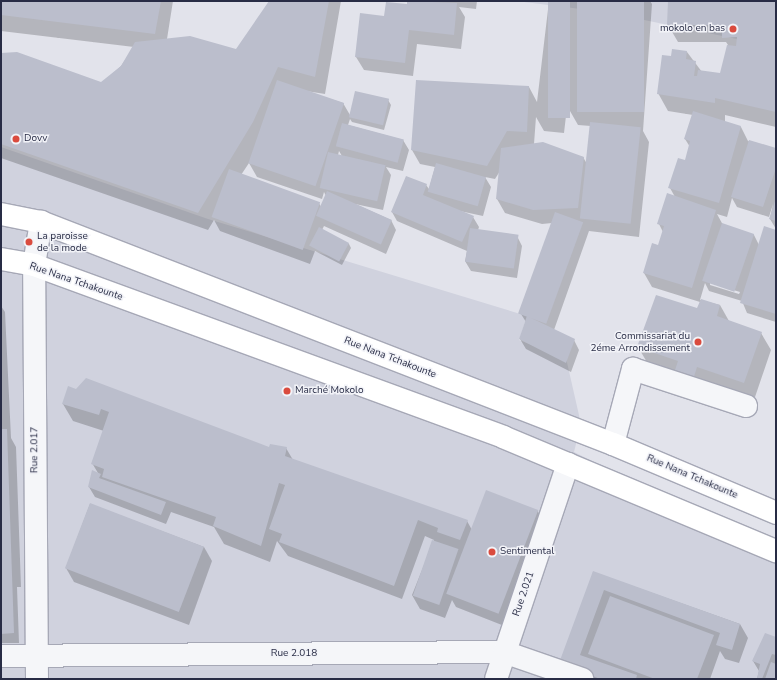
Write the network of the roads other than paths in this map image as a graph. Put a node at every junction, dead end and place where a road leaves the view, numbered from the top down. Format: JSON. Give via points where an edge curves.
{"nodes":[{"id":1,"x":1,"y":214,"type":"edge"},
{"id":2,"x":41,"y":222,"type":"junction"},
{"id":3,"x":1,"y":259,"type":"edge"},
{"id":4,"x":34,"y":265,"type":"junction"},
{"id":5,"x":746,"y":406,"type":"dead end"},
{"id":6,"x":517,"y":407,"type":"junction"},
{"id":7,"x":503,"y":437,"type":"junction"},
{"id":8,"x":613,"y":444,"type":"junction"},
{"id":9,"x":568,"y":464,"type":"junction"},
{"id":10,"x":776,"y":513,"type":"edge"},
{"id":11,"x":776,"y":551,"type":"edge"},
{"id":12,"x":504,"y":652,"type":"junction"},
{"id":13,"x":1,"y":656,"type":"edge"},
{"id":14,"x":36,"y":656,"type":"junction"},
{"id":15,"x":37,"y":679,"type":"edge"},
{"id":16,"x":496,"y":679,"type":"edge"},
{"id":17,"x":582,"y":679,"type":"edge"}],
"edges":[{"from":1,"to":2,"type":"main road","name":"Rue Nana Tchakounte"},
{"from":2,"to":4,"type":"street","name":"Rue 2.017"},
{"from":2,"to":6,"type":"main road","name":"Rue Nana Tchakounte"},
{"from":3,"to":4,"type":"main road","name":"Rue Nana Tchakounte"},
{"from":4,"to":7,"type":"main road","name":"Rue Nana Tchakounte"},
{"from":4,"to":14,"type":"street","name":"Rue 2.017"},
{"from":5,"to":8,"type":"street","via":[[633,369]]},
{"from":6,"to":7,"type":"main road"},
{"from":6,"to":8,"type":"main road","name":"Rue Nana Tchakounte"},
{"from":7,"to":9,"type":"main road","name":"Rue Nana Tchakounte"},
{"from":8,"to":10,"type":"main road","name":"Rue Nana Tchakounte"},
{"from":9,"to":11,"type":"main road","name":"Rue Nana Tchakounte"},
{"from":9,"to":12,"type":"street","name":"Rue 2.021"},
{"from":12,"to":14,"type":"street","name":"Rue 2.018"},
{"from":12,"to":16,"type":"street","name":"Rue 2.021"},
{"from":12,"to":17,"type":"street","name":"Rue 2.018"},
{"from":13,"to":14,"type":"street","name":"Rue 2.018"},
{"from":14,"to":15,"type":"street","name":"Rue 2.017"}]}
